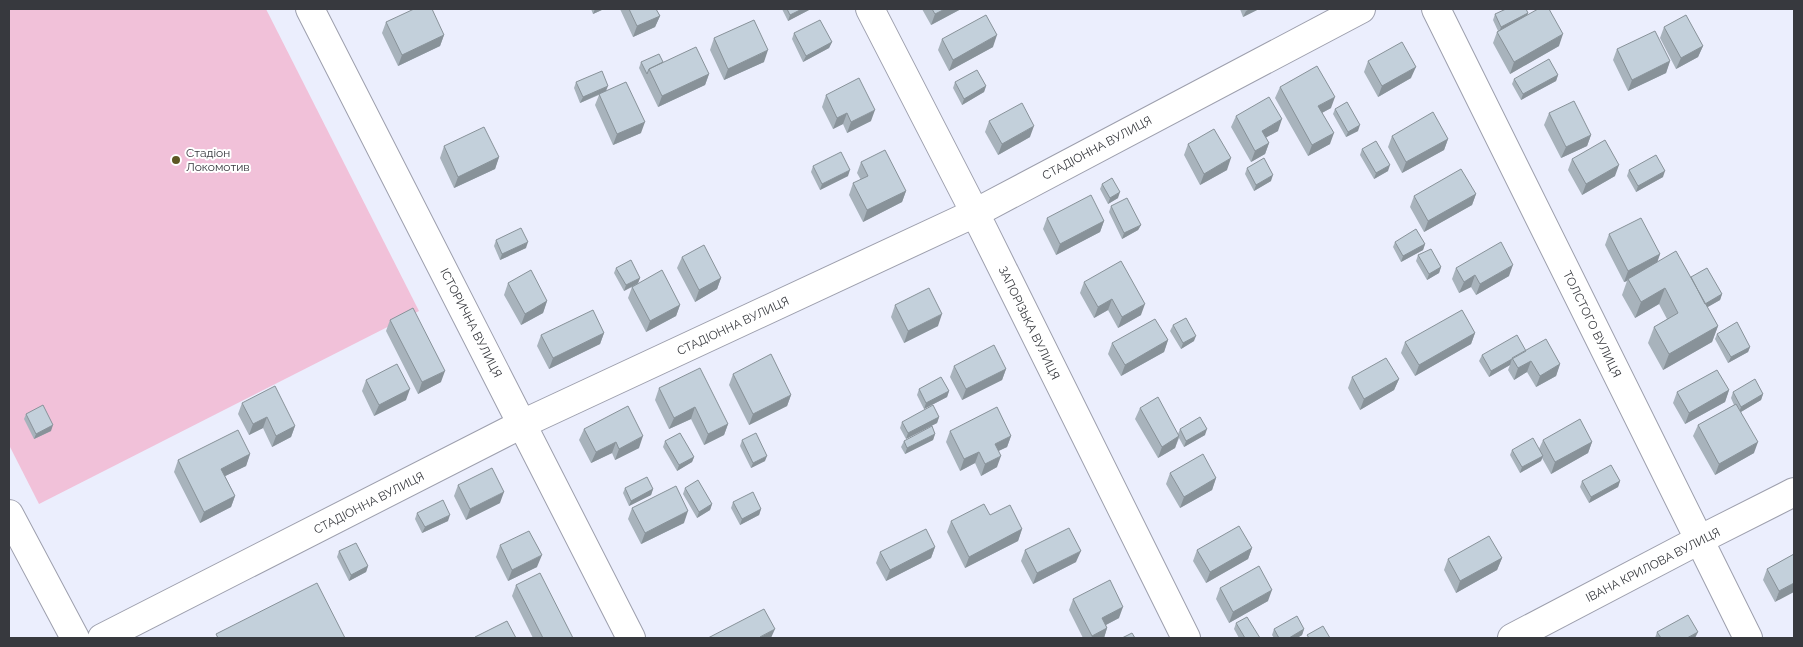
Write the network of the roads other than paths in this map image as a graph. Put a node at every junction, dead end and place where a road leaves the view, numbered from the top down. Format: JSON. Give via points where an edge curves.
{"nodes":[{"id":1,"x":310,"y":9,"type":"edge"},
{"id":2,"x":870,"y":9,"type":"edge"},
{"id":3,"x":1362,"y":9,"type":"edge"},
{"id":4,"x":1436,"y":9,"type":"edge"},
{"id":5,"x":974,"y":212,"type":"junction"},
{"id":6,"x":522,"y":424,"type":"junction"},
{"id":7,"x":1794,"y":492,"type":"edge"},
{"id":8,"x":9,"y":514,"type":"edge"},
{"id":9,"x":1699,"y":540,"type":"junction"},
{"id":10,"x":75,"y":638,"type":"edge"},
{"id":11,"x":102,"y":638,"type":"edge"},
{"id":12,"x":631,"y":638,"type":"edge"},
{"id":13,"x":1186,"y":638,"type":"edge"},
{"id":14,"x":1512,"y":638,"type":"edge"},
{"id":15,"x":1748,"y":638,"type":"edge"}],
"edges":[{"from":1,"to":6,"type":"street","name":"ІСТОРИЧНА ВУЛИЦЯ"},
{"from":2,"to":5,"type":"street","name":"ЗАПОРІЗЬКА ВУЛИЦЯ"},
{"from":3,"to":5,"type":"street","name":"СТАДІОННА ВУЛИЦЯ"},
{"from":4,"to":9,"type":"street","name":"ТОЛСТОГО ВУЛИЦЯ"},
{"from":5,"to":6,"type":"street","name":"СТАДІОННА ВУЛИЦЯ"},
{"from":5,"to":13,"type":"street","name":"ЗАПОРІЗЬКА ВУЛИЦЯ"},
{"from":6,"to":11,"type":"street","name":"СТАДІОННА ВУЛИЦЯ"},
{"from":6,"to":12,"type":"street","name":"ІСТОРИЧНА ВУЛИЦЯ"},
{"from":7,"to":9,"type":"street","name":"ІВАНА КРИЛОВА ВУЛИЦЯ"},
{"from":8,"to":10,"type":"street"},
{"from":9,"to":14,"type":"street","name":"ІВАНА КРИЛОВА ВУЛИЦЯ"},
{"from":9,"to":15,"type":"street","name":"ТОЛСТОГО ВУЛИЦЯ"}]}
